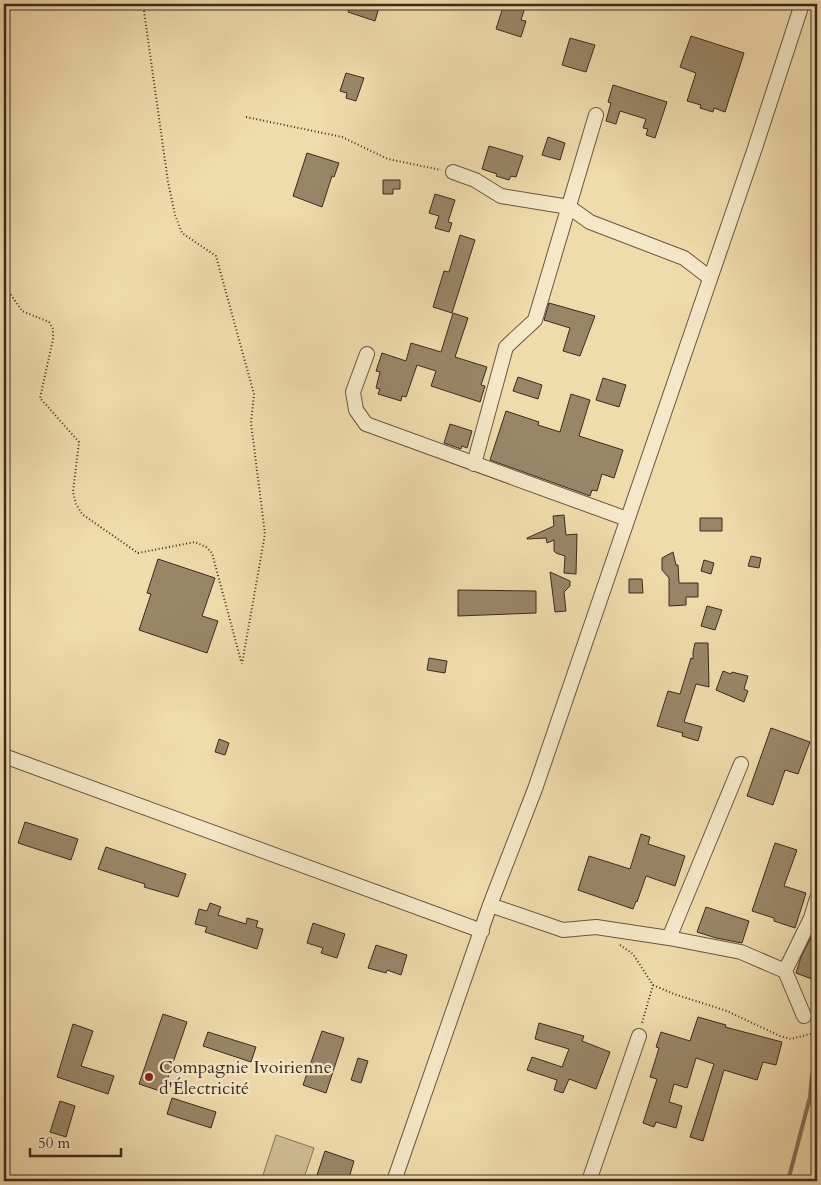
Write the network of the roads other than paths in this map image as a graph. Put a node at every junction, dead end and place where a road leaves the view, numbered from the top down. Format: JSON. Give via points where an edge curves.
{"nodes":[{"id":1,"x":802,"y":4,"type":"edge"},
{"id":2,"x":596,"y":116,"type":"dead end"},
{"id":3,"x":453,"y":172,"type":"road end"},
{"id":4,"x":569,"y":207,"type":"junction"},
{"id":5,"x":710,"y":278,"type":"junction"},
{"id":6,"x":366,"y":354,"type":"dead end"},
{"id":7,"x":474,"y":464,"type":"junction"},
{"id":8,"x":627,"y":519,"type":"junction"},
{"id":9,"x":4,"y":756,"type":"edge"},
{"id":10,"x":741,"y":764,"type":"dead end"},
{"id":11,"x":817,"y":898,"type":"edge"},
{"id":12,"x":490,"y":906,"type":"junction"},
{"id":13,"x":482,"y":931,"type":"junction"},
{"id":14,"x":669,"y":938,"type":"junction"},
{"id":15,"x":785,"y":971,"type":"junction"},
{"id":16,"x":804,"y":1016,"type":"dead end"},
{"id":17,"x":639,"y":1036,"type":"road end"},
{"id":18,"x":394,"y":1181,"type":"edge"},
{"id":19,"x":590,"y":1181,"type":"edge"}],
"edges":[{"from":1,"to":5,"type":"street"},
{"from":2,"to":4,"type":"street"},
{"from":3,"to":4,"type":"street","via":[[501,196]]},
{"from":4,"to":5,"type":"street","via":[[590,222],[684,258]]},
{"from":4,"to":7,"type":"street","via":[[535,320],[506,347]]},
{"from":5,"to":8,"type":"street"},
{"from":6,"to":7,"type":"street","via":[[353,392],[356,410],[366,424]]},
{"from":7,"to":8,"type":"street"},
{"from":8,"to":12,"type":"street","via":[[535,789]]},
{"from":9,"to":13,"type":"street"},
{"from":10,"to":14,"type":"street"},
{"from":11,"to":15,"type":"street","via":[[811,918]]},
{"from":12,"to":13,"type":"street"},
{"from":12,"to":14,"type":"street","via":[[564,930],[596,927]]},
{"from":13,"to":18,"type":"street"},
{"from":14,"to":15,"type":"street","via":[[741,952]]},
{"from":15,"to":16,"type":"street"},
{"from":17,"to":19,"type":"street"}]}
